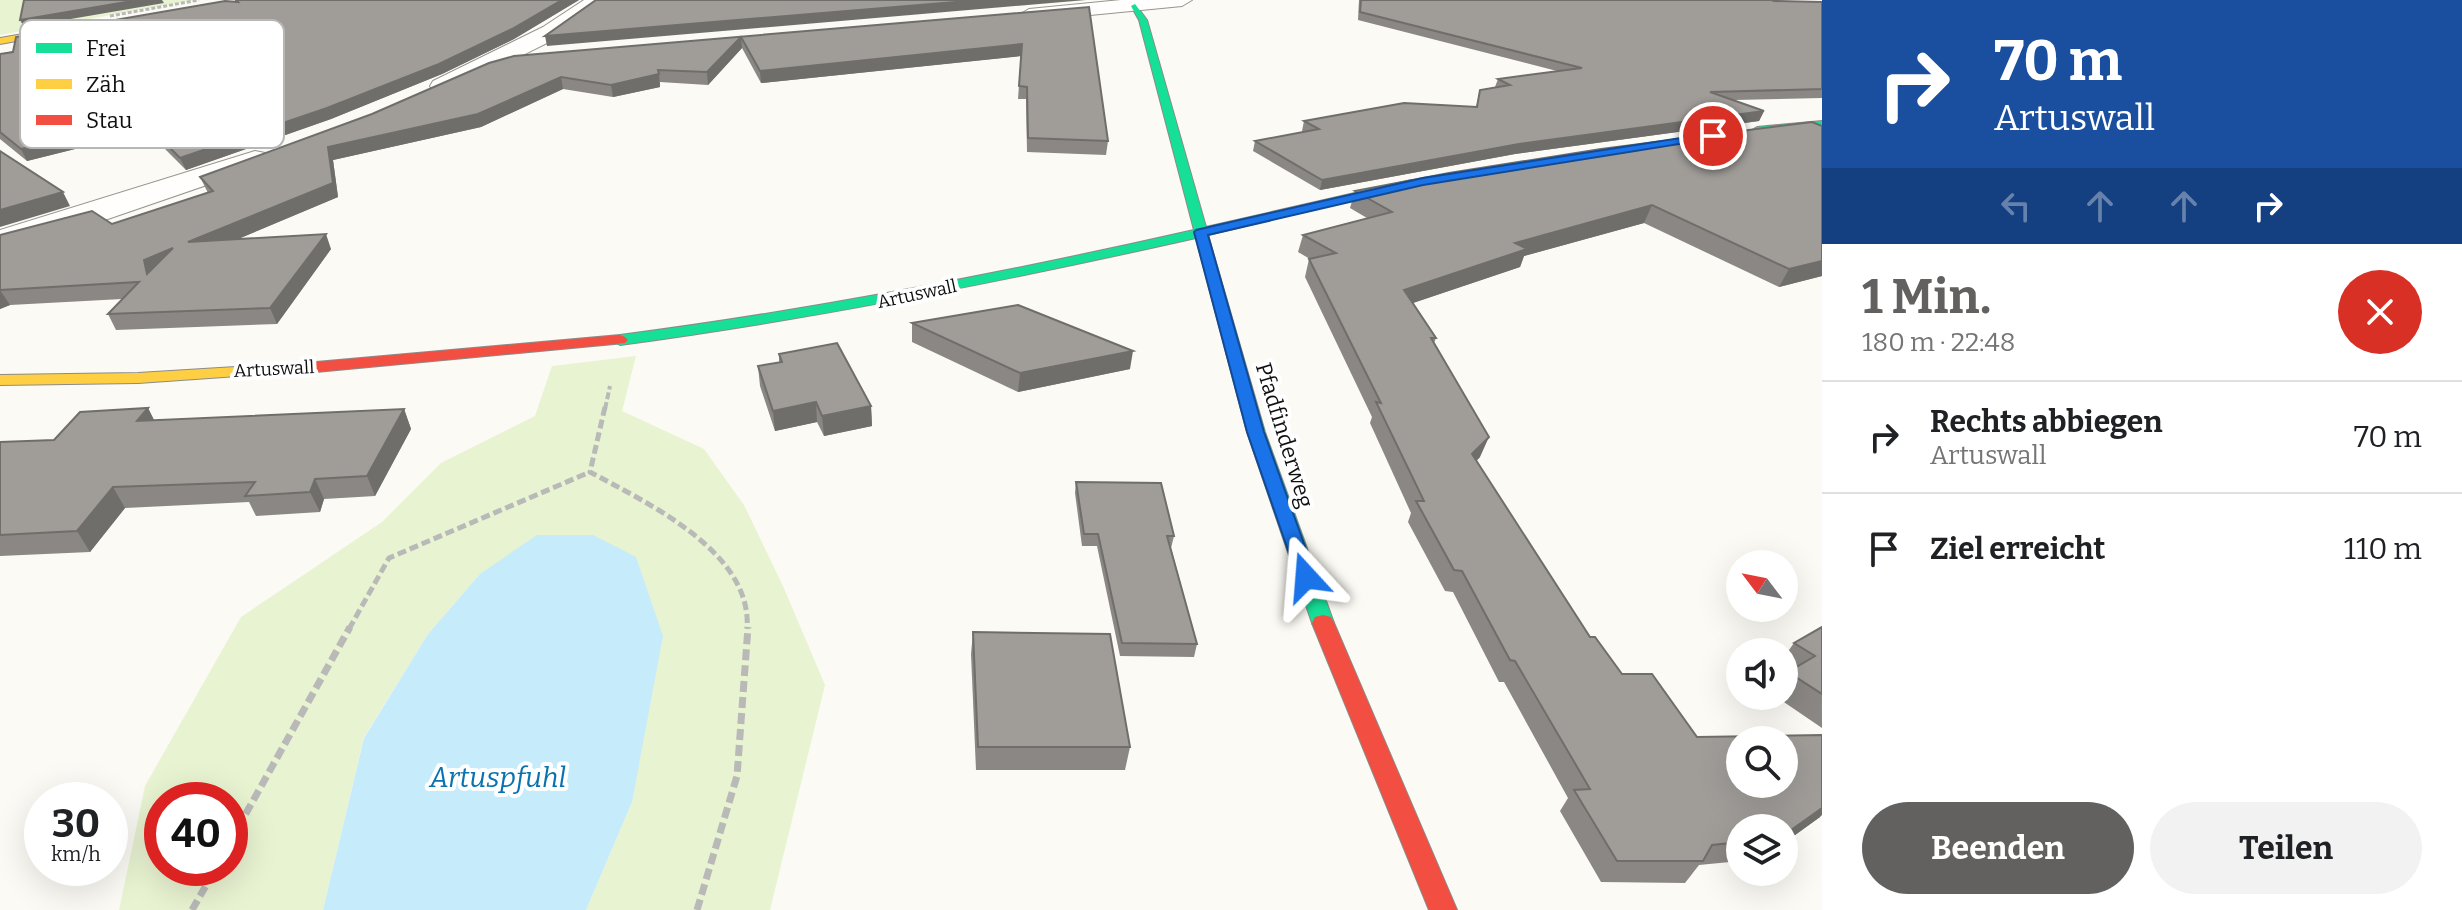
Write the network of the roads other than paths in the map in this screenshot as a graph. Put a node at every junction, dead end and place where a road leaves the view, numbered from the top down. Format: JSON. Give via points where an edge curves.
{"nodes":[{"id":1,"x":597,"y":0,"type":"edge"},
{"id":2,"x":1182,"y":0,"type":"edge"},
{"id":3,"x":1770,"y":0,"type":"edge"},
{"id":4,"x":1822,"y":2,"type":"edge"},
{"id":5,"x":1135,"y":6,"type":"junction"},
{"id":6,"x":1009,"y":17,"type":"edge"},
{"id":7,"x":20,"y":37,"type":"edge"},
{"id":8,"x":0,"y":41,"type":"edge"},
{"id":9,"x":551,"y":54,"type":"edge"},
{"id":10,"x":509,"y":55,"type":"junction"},
{"id":11,"x":424,"y":94,"type":"edge"},
{"id":12,"x":1822,"y":124,"type":"edge"},
{"id":13,"x":1741,"y":132,"type":"edge"},
{"id":14,"x":270,"y":154,"type":"edge"},
{"id":15,"x":1437,"y":179,"type":"edge"},
{"id":16,"x":1201,"y":232,"type":"junction"},
{"id":17,"x":0,"y":240,"type":"edge"},
{"id":18,"x":0,"y":380,"type":"edge"},
{"id":19,"x":1443,"y":910,"type":"edge"}],
"edges":[{"from":1,"to":10,"type":"street"},
{"from":2,"to":5,"type":"street"},
{"from":3,"to":4,"type":"street"},
{"from":5,"to":6,"type":"street"},
{"from":5,"to":16,"type":"street","name":"Pfadfinderweg"},
{"from":7,"to":8,"type":"street"},
{"from":9,"to":10,"type":"street"},
{"from":10,"to":11,"type":"street"},
{"from":12,"to":13,"type":"street"},
{"from":14,"to":17,"type":"street"},
{"from":15,"to":16,"type":"street","name":"Artuswall"},
{"from":16,"to":18,"type":"street","name":"Artuswall","via":[[857,307],[620,341],[268,370]]},
{"from":16,"to":19,"type":"street","name":"Pfadfinderweg","via":[[1256,432],[1316,606]]}]}
